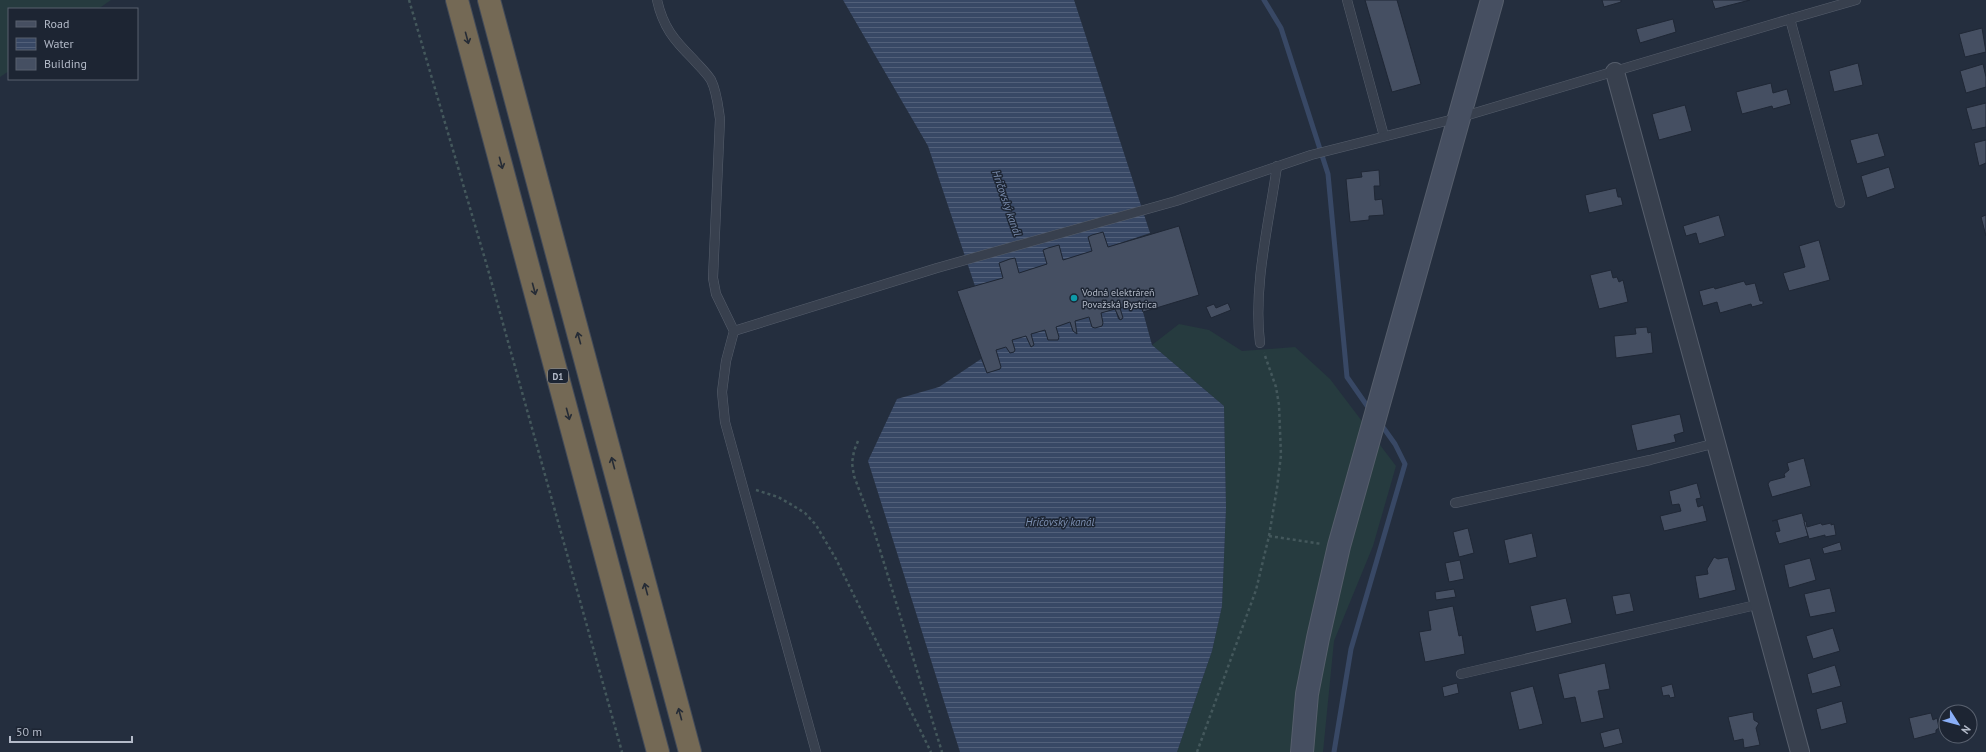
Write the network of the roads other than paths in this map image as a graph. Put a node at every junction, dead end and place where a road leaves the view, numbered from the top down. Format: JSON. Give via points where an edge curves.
{"nodes":[{"id":1,"x":457,"y":0,"type":"edge"},
{"id":2,"x":489,"y":0,"type":"edge"},
{"id":3,"x":657,"y":0,"type":"edge"},
{"id":4,"x":1347,"y":0,"type":"edge"},
{"id":5,"x":1492,"y":0,"type":"edge"},
{"id":6,"x":1856,"y":0,"type":"edge"},
{"id":7,"x":1790,"y":19,"type":"junction"},
{"id":8,"x":1615,"y":72,"type":"junction"},
{"id":9,"x":1458,"y":118,"type":"junction"},
{"id":10,"x":1384,"y":136,"type":"junction"},
{"id":11,"x":1277,"y":166,"type":"junction"},
{"id":12,"x":1840,"y":203,"type":"dead end"},
{"id":13,"x":734,"y":331,"type":"junction"},
{"id":14,"x":1260,"y":343,"type":"road end"},
{"id":15,"x":1716,"y":443,"type":"junction"},
{"id":16,"x":1455,"y":503,"type":"dead end"},
{"id":17,"x":1760,"y":604,"type":"junction"},
{"id":18,"x":1461,"y":674,"type":"dead end"},
{"id":19,"x":658,"y":752,"type":"edge"},
{"id":20,"x":690,"y":752,"type":"edge"},
{"id":21,"x":816,"y":752,"type":"edge"},
{"id":22,"x":1302,"y":752,"type":"edge"},
{"id":23,"x":1800,"y":752,"type":"edge"}],
"edges":[{"from":1,"to":19,"type":"highway","number":"D1","one_way":true},
{"from":20,"to":2,"type":"highway","one_way":true},
{"from":3,"to":13,"type":"lane","via":[[663,23],[670,34],[704,71],[716,92],[720,119],[713,278],[716,294]]},
{"from":4,"to":10,"type":"lane"},
{"from":5,"to":9,"type":"main road"},
{"from":6,"to":7,"type":"lane"},
{"from":7,"to":8,"type":"lane"},
{"from":7,"to":12,"type":"lane"},
{"from":8,"to":9,"type":"lane"},
{"from":8,"to":15,"type":"street"},
{"from":9,"to":10,"type":"lane"},
{"from":9,"to":22,"type":"main road","via":[[1339,546],[1307,694]]},
{"from":10,"to":11,"type":"lane","via":[[1311,154]]},
{"from":11,"to":13,"type":"lane","via":[[1176,201],[937,268]]},
{"from":11,"to":14,"type":"lane","via":[[1259,300]]},
{"from":13,"to":21,"type":"lane","via":[[726,360],[722,392],[724,422]]},
{"from":15,"to":16,"type":"lane"},
{"from":15,"to":17,"type":"street"},
{"from":17,"to":18,"type":"lane"},
{"from":17,"to":23,"type":"street"}]}
